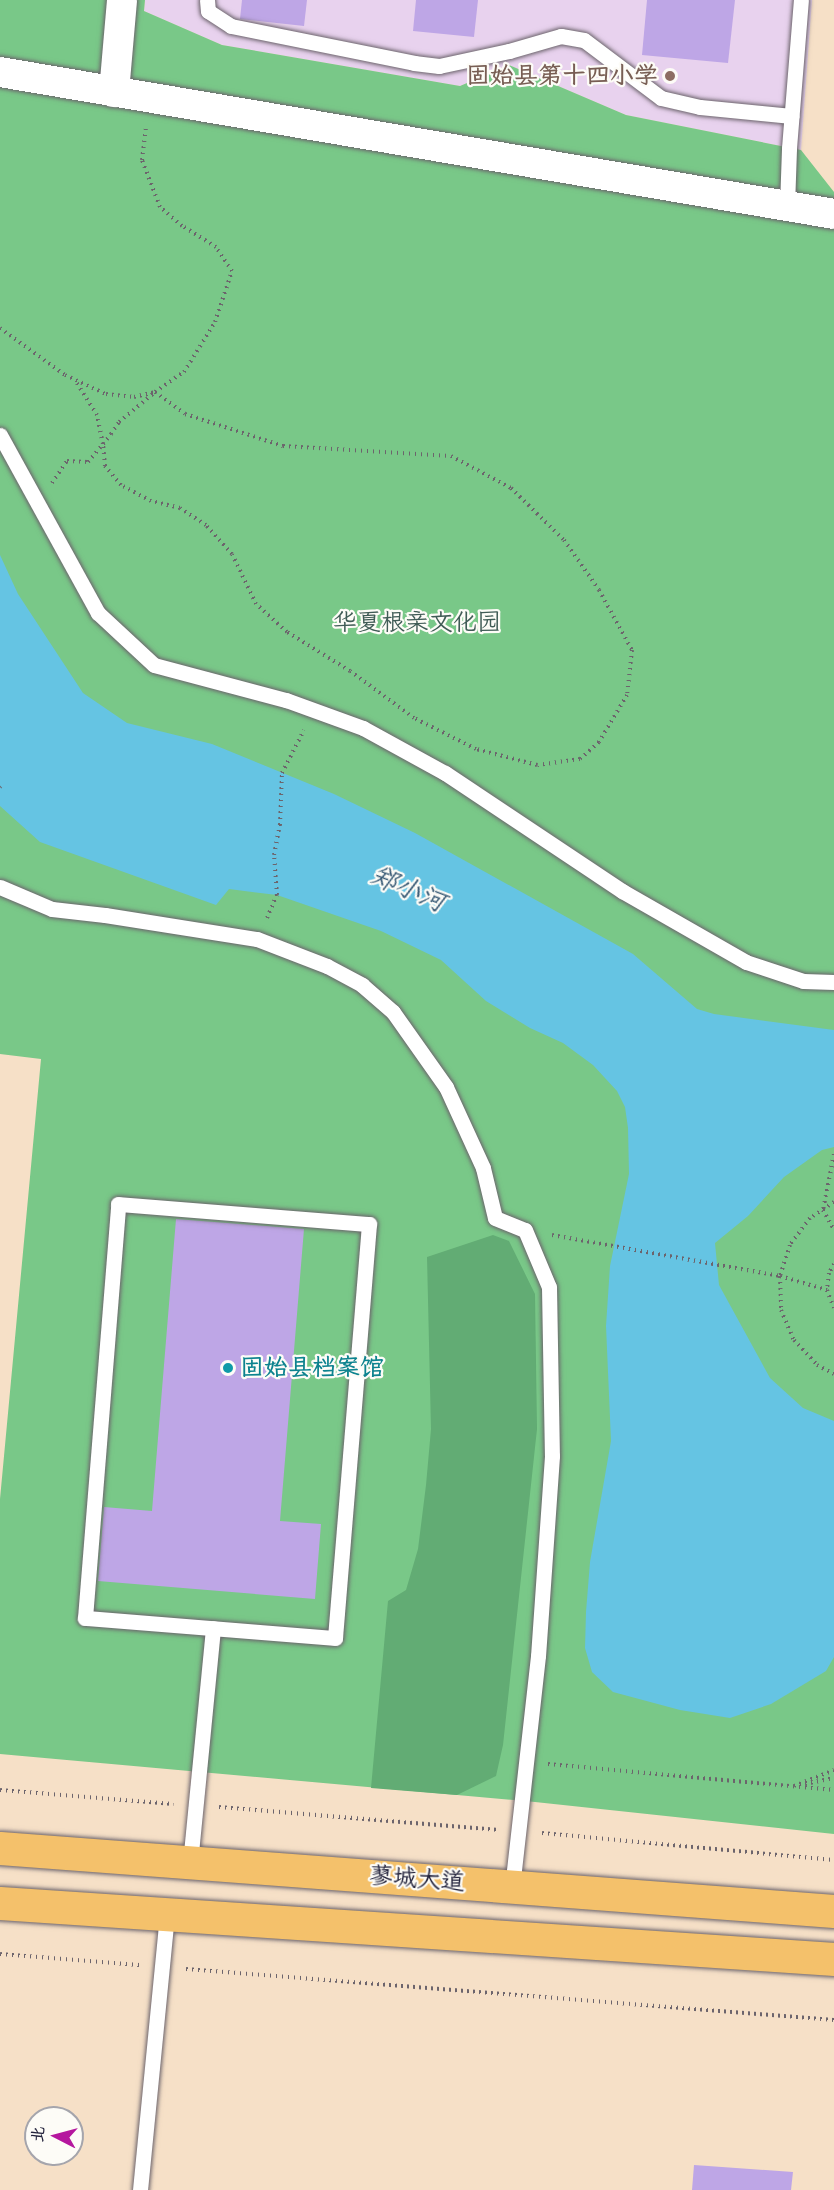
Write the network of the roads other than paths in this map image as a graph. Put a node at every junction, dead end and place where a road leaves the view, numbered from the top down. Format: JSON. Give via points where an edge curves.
{"nodes":[{"id":1,"x":122,"y":0,"type":"edge"},
{"id":2,"x":207,"y":0,"type":"edge"},
{"id":3,"x":801,"y":0,"type":"edge"},
{"id":4,"x":0,"y":72,"type":"edge"},
{"id":5,"x":114,"y":92,"type":"junction"},
{"id":6,"x":792,"y":116,"type":"junction"},
{"id":7,"x":787,"y":206,"type":"junction"},
{"id":8,"x":834,"y":214,"type":"edge"},
{"id":9,"x":0,"y":435,"type":"edge"},
{"id":10,"x":0,"y":887,"type":"edge"},
{"id":11,"x":834,"y":982,"type":"edge"},
{"id":12,"x":213,"y":1628,"type":"junction"},
{"id":13,"x":0,"y":1848,"type":"edge"},
{"id":14,"x":190,"y":1863,"type":"junction"},
{"id":15,"x":512,"y":1886,"type":"junction"},
{"id":16,"x":0,"y":1903,"type":"edge"},
{"id":17,"x":834,"y":1911,"type":"edge"},
{"id":18,"x":167,"y":1916,"type":"junction"},
{"id":19,"x":834,"y":1959,"type":"edge"},
{"id":20,"x":140,"y":2190,"type":"edge"}],
"edges":[{"from":1,"to":5,"type":"street"},
{"from":2,"to":6,"type":"lane","via":[[208,11],[231,26],[439,66],[561,36],[584,40],[661,98],[700,108]]},
{"from":3,"to":6,"type":"lane"},
{"from":4,"to":5,"type":"street"},
{"from":5,"to":7,"type":"street"},
{"from":6,"to":7,"type":"lane"},
{"from":7,"to":8,"type":"street"},
{"from":9,"to":11,"type":"lane","via":[[98,613],[154,665],[286,700],[363,728],[445,772],[622,891],[746,962],[803,981]]},
{"from":10,"to":15,"type":"lane","via":[[52,909],[257,939],[327,966],[362,985],[393,1012],[446,1088],[483,1168],[495,1218],[525,1230],[549,1287],[552,1456],[538,1656]]},
{"from":12,"to":12,"type":"lane","via":[[335,1638],[369,1224],[118,1204],[85,1618]]},
{"from":12,"to":14,"type":"lane"},
{"from":13,"to":14,"type":"main road","name":"蓼城大道"},
{"from":14,"to":15,"type":"main road","name":"蓼城大道"},
{"from":15,"to":17,"type":"main road","name":"蓼城大道"},
{"from":16,"to":18,"type":"main road"},
{"from":18,"to":19,"type":"main road"},
{"from":18,"to":20,"type":"lane"}]}
